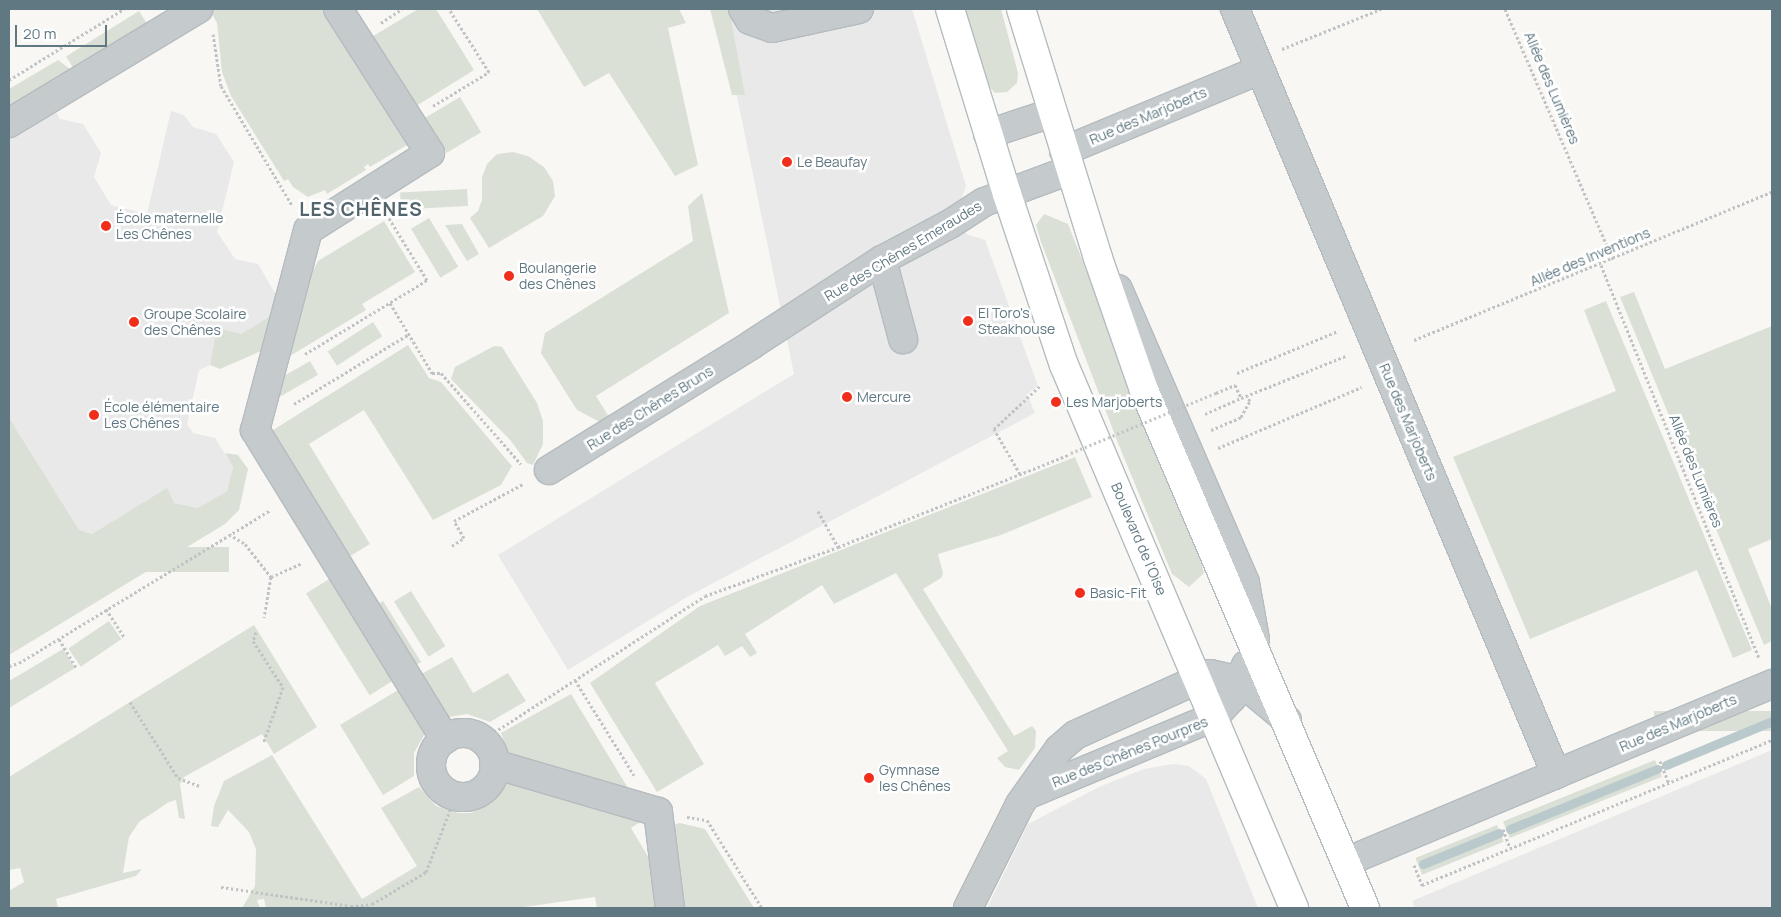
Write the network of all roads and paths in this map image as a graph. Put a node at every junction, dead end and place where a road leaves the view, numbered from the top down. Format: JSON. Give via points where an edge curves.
{"nodes":[{"id":1,"x":124,"y":9,"type":"edge"},
{"id":2,"x":338,"y":9,"type":"edge"},
{"id":3,"x":449,"y":9,"type":"edge"},
{"id":4,"x":743,"y":9,"type":"edge"},
{"id":5,"x":859,"y":9,"type":"edge"},
{"id":6,"x":950,"y":9,"type":"edge"},
{"id":7,"x":1021,"y":9,"type":"edge"},
{"id":8,"x":1235,"y":9,"type":"edge"},
{"id":9,"x":1381,"y":9,"type":"edge"},
{"id":10,"x":1505,"y":9,"type":"edge"},
{"id":11,"x":204,"y":18,"type":"edge"},
{"id":12,"x":1257,"y":65,"type":"junction"},
{"id":13,"x":9,"y":80,"type":"edge"},
{"id":14,"x":1052,"y":113,"type":"junction"},
{"id":15,"x":409,"y":121,"type":"junction"},
{"id":16,"x":9,"y":124,"type":"edge"},
{"id":17,"x":988,"y":134,"type":"junction"},
{"id":18,"x":1067,"y":161,"type":"junction"},
{"id":19,"x":372,"y":190,"type":"junction"},
{"id":20,"x":1772,"y":192,"type":"edge"},
{"id":21,"x":1006,"y":194,"type":"junction"},
{"id":22,"x":308,"y":230,"type":"junction"},
{"id":23,"x":1098,"y":258,"type":"joint"},
{"id":24,"x":882,"y":260,"type":"junction"},
{"id":25,"x":1613,"y":260,"type":"junction"},
{"id":26,"x":1601,"y":265,"type":"junction"},
{"id":27,"x":390,"y":303,"type":"junction"},
{"id":28,"x":1343,"y":329,"type":"dead end"},
{"id":29,"x":408,"y":334,"type":"junction"},
{"id":30,"x":903,"y":339,"type":"dead end"},
{"id":31,"x":1414,"y":340,"type":"dead end"},
{"id":32,"x":751,"y":345,"type":"joint"},
{"id":33,"x":1347,"y":355,"type":"dead end"},
{"id":34,"x":1064,"y":365,"type":"junction"},
{"id":35,"x":1237,"y":373,"type":"dead end"},
{"id":36,"x":268,"y":376,"type":"junction"},
{"id":37,"x":1367,"y":384,"type":"dead end"},
{"id":38,"x":1247,"y":396,"type":"junction"},
{"id":39,"x":1242,"y":398,"type":"junction"},
{"id":40,"x":1198,"y":417,"type":"dead end"},
{"id":41,"x":256,"y":424,"type":"junction"},
{"id":42,"x":1212,"y":429,"type":"dead end"},
{"id":43,"x":1208,"y":452,"type":"dead end"},
{"id":44,"x":1020,"y":474,"type":"junction"},
{"id":45,"x":540,"y":475,"type":"junction"},
{"id":46,"x":296,"y":496,"type":"junction"},
{"id":47,"x":818,"y":511,"type":"dead end"},
{"id":48,"x":229,"y":534,"type":"junction"},
{"id":49,"x":452,"y":546,"type":"dead end"},
{"id":50,"x":838,"y":547,"type":"junction"},
{"id":51,"x":106,"y":609,"type":"junction"},
{"id":52,"x":264,"y":617,"type":"dead end"},
{"id":53,"x":256,"y":632,"type":"dead end"},
{"id":54,"x":124,"y":637,"type":"dead end"},
{"id":55,"x":59,"y":639,"type":"junction"},
{"id":56,"x":1254,"y":646,"type":"junction"},
{"id":57,"x":9,"y":666,"type":"edge"},
{"id":58,"x":76,"y":667,"type":"dead end"},
{"id":59,"x":1198,"y":678,"type":"junction"},
{"id":60,"x":575,"y":680,"type":"junction"},
{"id":61,"x":1240,"y":681,"type":"junction"},
{"id":62,"x":1771,"y":684,"type":"edge"},
{"id":63,"x":130,"y":702,"type":"dead end"},
{"id":64,"x":1214,"y":717,"type":"junction"},
{"id":65,"x":1287,"y":720,"type":"junction"},
{"id":66,"x":445,"y":739,"type":"junction"},
{"id":67,"x":1772,"y":740,"type":"edge"},
{"id":68,"x":263,"y":744,"type":"dead end"},
{"id":69,"x":489,"y":753,"type":"junction"},
{"id":70,"x":1658,"y":756,"type":"dead end"},
{"id":71,"x":1556,"y":774,"type":"junction"},
{"id":72,"x":1669,"y":783,"type":"junction"},
{"id":73,"x":200,"y":786,"type":"dead end"},
{"id":74,"x":1031,"y":793,"type":"junction"},
{"id":75,"x":456,"y":795,"type":"junction"},
{"id":76,"x":658,"y":812,"type":"junction"},
{"id":77,"x":1500,"y":822,"type":"dead end"},
{"id":78,"x":1510,"y":848,"type":"junction"},
{"id":79,"x":1412,"y":858,"type":"dead end"},
{"id":80,"x":1346,"y":862,"type":"junction"},
{"id":81,"x":221,"y":888,"type":"dead end"},
{"id":82,"x":670,"y":908,"type":"edge"},
{"id":83,"x":762,"y":908,"type":"edge"},
{"id":84,"x":968,"y":908,"type":"edge"},
{"id":85,"x":1294,"y":908,"type":"edge"},
{"id":86,"x":1365,"y":908,"type":"edge"}],
"edges":[{"from":1,"to":13,"type":"path"},
{"from":2,"to":15,"type":"street"},
{"from":3,"to":15,"type":"path","via":[[489,72]]},
{"from":4,"to":5,"type":"street","via":[[750,20],[772,28]]},
{"from":6,"to":17,"type":"main road","name":"Boulevard de l'Oise"},
{"from":7,"to":14,"type":"main road"},
{"from":8,"to":12,"type":"street","name":"Rue des Marjoberts"},
{"from":9,"to":12,"type":"path"},
{"from":10,"to":25,"type":"path","name":"Allée des Lumières"},
{"from":11,"to":16,"type":"street"},
{"from":11,"to":22,"type":"path","via":[[221,86]]},
{"from":12,"to":18,"type":"street","name":"Rue des Marjoberts"},
{"from":12,"to":71,"type":"street","name":"Rue des Marjoberts"},
{"from":14,"to":17,"type":"street"},
{"from":14,"to":18,"type":"main road"},
{"from":15,"to":19,"type":"street","via":[[430,153]]},
{"from":17,"to":21,"type":"main road","name":"Boulevard de l'Oise"},
{"from":18,"to":21,"type":"street"},
{"from":18,"to":23,"type":"main road"},
{"from":19,"to":22,"type":"street"},
{"from":19,"to":27,"type":"path","via":[[427,280]]},
{"from":20,"to":25,"type":"path","name":"Allée des Inventions"},
{"from":21,"to":24,"type":"street","name":"Rue des Chênes Emeraudes","via":[[984,202]]},
{"from":21,"to":34,"type":"main road","name":"Boulevard de l'Oise"},
{"from":22,"to":36,"type":"street"},
{"from":23,"to":56,"type":"street","via":[[1125,300],[1245,583]]},
{"from":24,"to":30,"type":"street"},
{"from":24,"to":32,"type":"street","name":"Rue des Chênes Emeraudes"},
{"from":25,"to":26,"type":"path","name":"Allée des Inventions"},
{"from":26,"to":31,"type":"path","name":"Allée des Inventions"},
{"from":26,"to":62,"type":"path","name":"Allée des Lumières"},
{"from":27,"to":29,"type":"path"},
{"from":27,"to":36,"type":"path"},
{"from":28,"to":35,"type":"path"},
{"from":29,"to":41,"type":"path"},
{"from":29,"to":45,"type":"path","via":[[432,373],[441,373],[523,465]]},
{"from":32,"to":45,"type":"street","name":"Rue des Chênes Bruns"},
{"from":33,"to":38,"type":"path"},
{"from":34,"to":44,"type":"path","via":[[994,429]]},
{"from":34,"to":59,"type":"main road","name":"Boulevard de l'Oise"},
{"from":36,"to":41,"type":"street"},
{"from":37,"to":43,"type":"path"},
{"from":38,"to":39,"type":"path"},
{"from":38,"to":42,"type":"path","via":[[1250,401],[1241,417]]},
{"from":39,"to":40,"type":"path"},
{"from":39,"to":44,"type":"path","bridge":true,"via":[[1235,385]]},
{"from":41,"to":46,"type":"street","via":[[255,430]]},
{"from":44,"to":50,"type":"path"},
{"from":45,"to":49,"type":"path","via":[[454,521],[464,538]]},
{"from":46,"to":48,"type":"path"},
{"from":46,"to":66,"type":"street"},
{"from":47,"to":50,"type":"path"},
{"from":48,"to":51,"type":"path"},
{"from":48,"to":52,"type":"path","via":[[245,544],[270,577]]},
{"from":50,"to":60,"type":"path","via":[[704,596]]},
{"from":51,"to":54,"type":"path"},
{"from":51,"to":55,"type":"path"},
{"from":53,"to":68,"type":"path","via":[[253,641],[283,687]]},
{"from":55,"to":57,"type":"path"},
{"from":55,"to":58,"type":"path"},
{"from":56,"to":61,"type":"street","name":"Rue des Chênes Pourpres"},
{"from":56,"to":65,"type":"main road"},
{"from":59,"to":61,"type":"street","name":"Rue des Chênes Pourpres","via":[[1218,674]]},
{"from":59,"to":64,"type":"main road","name":"Boulevard de l'Oise"},
{"from":59,"to":74,"type":"street","name":"Rue des Chênes Pourpres","via":[[1075,735],[1059,749]]},
{"from":60,"to":69,"type":"path","via":[[494,730]]},
{"from":60,"to":76,"type":"path"},
{"from":61,"to":64,"type":"street","name":"Rue des Chênes Pourpres","via":[[1226,708]]},
{"from":61,"to":65,"type":"street","name":"Rue des Chênes Pourpres"},
{"from":62,"to":71,"type":"street","name":"Rue des Marjoberts"},
{"from":63,"to":73,"type":"path","via":[[178,778]]},
{"from":64,"to":74,"type":"street","name":"Rue des Chênes Pourpres"},
{"from":64,"to":85,"type":"main road","name":"Boulevard de l'Oise"},
{"from":65,"to":80,"type":"main road"},
{"from":66,"to":69,"type":"street","via":[[462,733],[475,735]]},
{"from":66,"to":75,"type":"street","via":[[433,755],[432,774],[443,789]]},
{"from":67,"to":72,"type":"path"},
{"from":69,"to":75,"type":"street","via":[[492,778],[473,795]]},
{"from":69,"to":76,"type":"street"},
{"from":70,"to":72,"type":"path"},
{"from":71,"to":80,"type":"street","name":"Rue des Marjoberts"},
{"from":72,"to":78,"type":"path"},
{"from":74,"to":84,"type":"street","name":"Rue des Chênes Pourpres","via":[[1018,808]]},
{"from":75,"to":81,"type":"path","via":[[426,872],[372,904],[351,906]]},
{"from":76,"to":82,"type":"street"},
{"from":76,"to":83,"type":"path","via":[[707,820]]},
{"from":77,"to":78,"type":"path"},
{"from":78,"to":79,"type":"path","via":[[1422,884]]},
{"from":80,"to":86,"type":"main road"}]}
